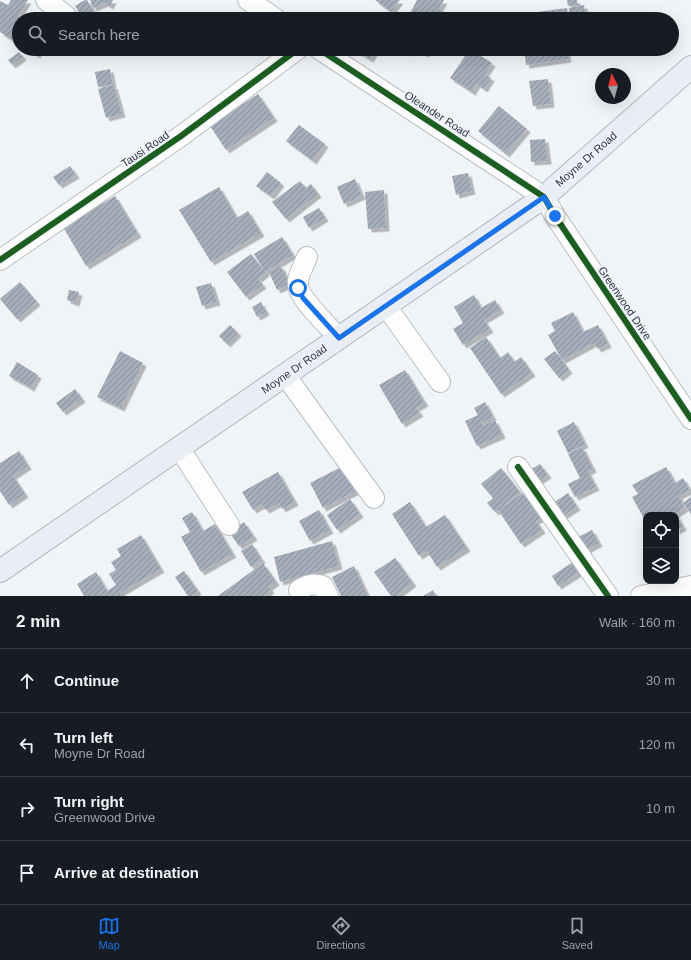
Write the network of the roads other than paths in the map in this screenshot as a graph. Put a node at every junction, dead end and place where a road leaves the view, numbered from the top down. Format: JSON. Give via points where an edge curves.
{"nodes":[{"id":1,"x":46,"y":0,"type":"edge"},
{"id":2,"x":248,"y":0,"type":"edge"},
{"id":3,"x":61,"y":12,"type":"edge"},
{"id":4,"x":266,"y":12,"type":"edge"},
{"id":5,"x":289,"y":56,"type":"edge"},
{"id":6,"x":331,"y":56,"type":"edge"},
{"id":7,"x":691,"y":67,"type":"edge"},
{"id":8,"x":544,"y":197,"type":"junction"},
{"id":9,"x":307,"y":257,"type":"dead end"},
{"id":10,"x":0,"y":260,"type":"edge"},
{"id":11,"x":386,"y":306,"type":"junction"},
{"id":12,"x":339,"y":338,"type":"junction"},
{"id":13,"x":285,"y":375,"type":"junction"},
{"id":14,"x":440,"y":382,"type":"dead end"},
{"id":15,"x":691,"y":419,"type":"edge"},
{"id":16,"x":179,"y":448,"type":"junction"},
{"id":17,"x":518,"y":466,"type":"dead end"},
{"id":18,"x":374,"y":498,"type":"dead end"},
{"id":19,"x":229,"y":525,"type":"dead end"},
{"id":20,"x":0,"y":571,"type":"edge"},
{"id":21,"x":691,"y":586,"type":"edge"},
{"id":22,"x":299,"y":590,"type":"dead end"},
{"id":23,"x":328,"y":596,"type":"edge"},
{"id":24,"x":608,"y":596,"type":"edge"},
{"id":25,"x":641,"y":596,"type":"edge"}],
"edges":[{"from":1,"to":3,"type":"street"},
{"from":2,"to":4,"type":"street"},
{"from":5,"to":10,"type":"street","name":"Tausi Road","via":[[181,136]]},
{"from":6,"to":8,"type":"street","name":"Oleander Road"},
{"from":7,"to":8,"type":"main road","name":"Moyne Dr Road"},
{"from":8,"to":11,"type":"main road","name":"Moyne Dr Road"},
{"from":8,"to":15,"type":"street","name":"Greenwood Drive"},
{"from":9,"to":12,"type":"street","via":[[298,288],[303,298]]},
{"from":11,"to":12,"type":"main road","name":"Moyne Dr Road"},
{"from":11,"to":14,"type":"street"},
{"from":12,"to":13,"type":"main road","name":"Moyne Dr Road"},
{"from":13,"to":16,"type":"main road","name":"Moyne Dr Road"},
{"from":13,"to":18,"type":"street"},
{"from":16,"to":19,"type":"street"},
{"from":16,"to":20,"type":"main road","name":"Moyne Dr Road"},
{"from":17,"to":24,"type":"street"},
{"from":21,"to":25,"type":"street"},
{"from":22,"to":23,"type":"street","via":[[315,584],[322,586]]}]}
